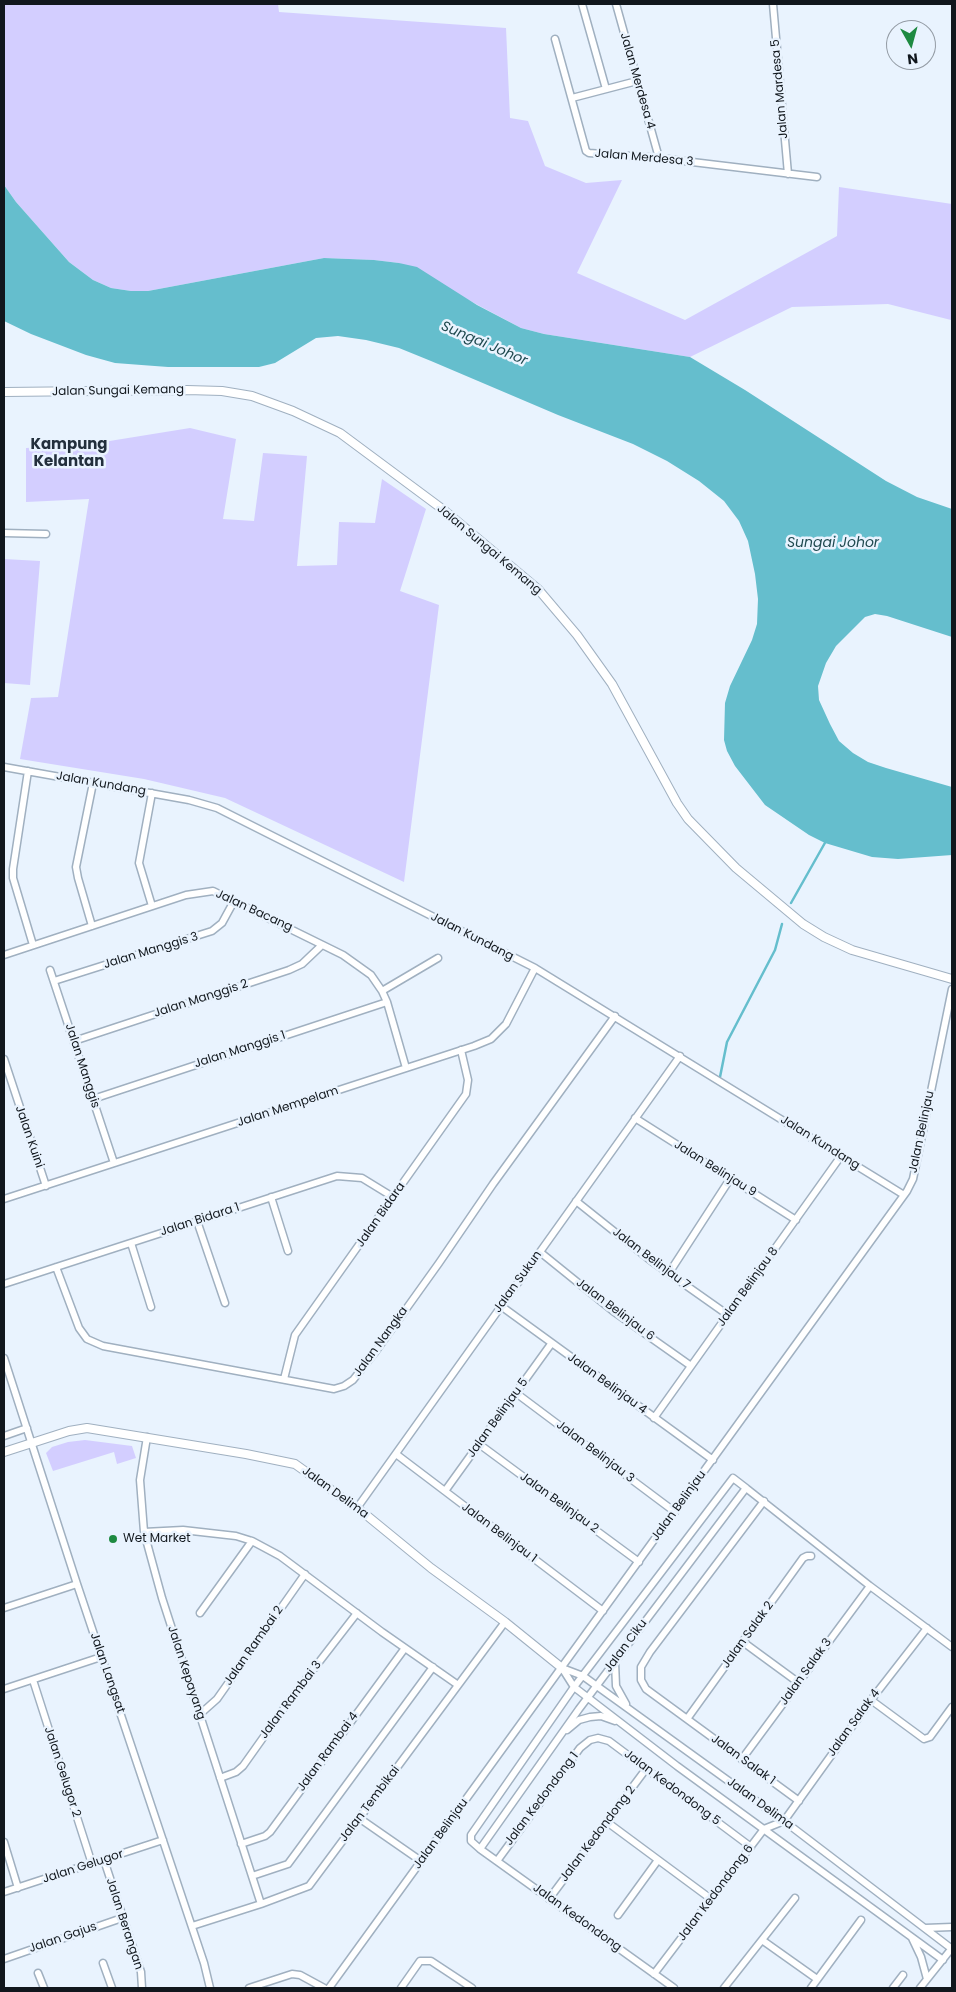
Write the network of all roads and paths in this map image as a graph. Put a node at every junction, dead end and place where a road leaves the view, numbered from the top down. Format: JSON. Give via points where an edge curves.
{"nodes":[{"id":1,"x":582,"y":4,"type":"edge"},
{"id":2,"x":616,"y":4,"type":"edge"},
{"id":3,"x":773,"y":4,"type":"edge"},
{"id":4,"x":556,"y":39,"type":"dead end"},
{"id":5,"x":637,"y":81,"type":"junction"},
{"id":6,"x":606,"y":89,"type":"junction"},
{"id":7,"x":572,"y":98,"type":"junction"},
{"id":8,"x":659,"y":158,"type":"junction"},
{"id":9,"x":788,"y":174,"type":"junction"},
{"id":10,"x":817,"y":177,"type":"dead end"},
{"id":11,"x":4,"y":392,"type":"edge"},
{"id":12,"x":4,"y":532,"type":"edge"},
{"id":13,"x":46,"y":534,"type":"dead end"},
{"id":14,"x":4,"y":766,"type":"edge"},
{"id":15,"x":28,"y":771,"type":"junction"},
{"id":16,"x":93,"y":783,"type":"junction"},
{"id":17,"x":152,"y":793,"type":"junction"},
{"id":18,"x":234,"y":901,"type":"junction"},
{"id":19,"x":152,"y":906,"type":"junction"},
{"id":20,"x":92,"y":926,"type":"junction"},
{"id":21,"x":33,"y":945,"type":"junction"},
{"id":22,"x":322,"y":945,"type":"junction"},
{"id":23,"x":4,"y":955,"type":"edge"},
{"id":24,"x":438,"y":958,"type":"dead end"},
{"id":25,"x":535,"y":968,"type":"junction"},
{"id":26,"x":50,"y":970,"type":"dead end"},
{"id":27,"x":952,"y":979,"type":"edge"},
{"id":28,"x":54,"y":981,"type":"junction"},
{"id":29,"x":952,"y":989,"type":"edge"},
{"id":30,"x":382,"y":991,"type":"junction"},
{"id":31,"x":386,"y":1002,"type":"junction"},
{"id":32,"x":614,"y":1016,"type":"junction"},
{"id":33,"x":74,"y":1041,"type":"junction"},
{"id":34,"x":461,"y":1050,"type":"junction"},
{"id":35,"x":680,"y":1056,"type":"junction"},
{"id":36,"x":4,"y":1060,"type":"edge"},
{"id":37,"x":406,"y":1068,"type":"junction"},
{"id":38,"x":93,"y":1099,"type":"junction"},
{"id":39,"x":635,"y":1118,"type":"junction"},
{"id":40,"x":841,"y":1156,"type":"junction"},
{"id":41,"x":114,"y":1163,"type":"junction"},
{"id":42,"x":730,"y":1179,"type":"junction"},
{"id":43,"x":46,"y":1186,"type":"junction"},
{"id":44,"x":904,"y":1195,"type":"junction"},
{"id":45,"x":271,"y":1197,"type":"junction"},
{"id":46,"x":393,"y":1197,"type":"junction"},
{"id":47,"x":4,"y":1199,"type":"edge"},
{"id":48,"x":576,"y":1201,"type":"junction"},
{"id":49,"x":796,"y":1220,"type":"junction"},
{"id":50,"x":197,"y":1221,"type":"junction"},
{"id":51,"x":131,"y":1243,"type":"junction"},
{"id":52,"x":288,"y":1251,"type":"dead end"},
{"id":53,"x":540,"y":1252,"type":"junction"},
{"id":54,"x":56,"y":1266,"type":"junction"},
{"id":55,"x":669,"y":1273,"type":"junction"},
{"id":56,"x":4,"y":1284,"type":"edge"},
{"id":57,"x":225,"y":1303,"type":"dead end"},
{"id":58,"x":501,"y":1306,"type":"junction"},
{"id":59,"x":151,"y":1307,"type":"dead end"},
{"id":60,"x":728,"y":1315,"type":"junction"},
{"id":61,"x":551,"y":1344,"type":"junction"},
{"id":62,"x":4,"y":1358,"type":"edge"},
{"id":63,"x":691,"y":1366,"type":"junction"},
{"id":64,"x":284,"y":1379,"type":"junction"},
{"id":65,"x":516,"y":1393,"type":"junction"},
{"id":66,"x":654,"y":1418,"type":"junction"},
{"id":67,"x":27,"y":1428,"type":"junction"},
{"id":68,"x":4,"y":1436,"type":"edge"},
{"id":69,"x":147,"y":1437,"type":"junction"},
{"id":70,"x":32,"y":1443,"type":"junction"},
{"id":71,"x":479,"y":1444,"type":"junction"},
{"id":72,"x":4,"y":1452,"type":"edge"},
{"id":73,"x":396,"y":1454,"type":"junction"},
{"id":74,"x":713,"y":1460,"type":"junction"},
{"id":75,"x":746,"y":1488,"type":"junction"},
{"id":76,"x":445,"y":1491,"type":"junction"},
{"id":77,"x":764,"y":1501,"type":"junction"},
{"id":78,"x":357,"y":1508,"type":"junction"},
{"id":79,"x":675,"y":1512,"type":"junction"},
{"id":80,"x":144,"y":1532,"type":"junction"},
{"id":81,"x":252,"y":1540,"type":"junction"},
{"id":82,"x":811,"y":1556,"type":"dead end"},
{"id":83,"x":639,"y":1562,"type":"junction"},
{"id":84,"x":305,"y":1574,"type":"junction"},
{"id":85,"x":77,"y":1584,"type":"junction"},
{"id":86,"x":870,"y":1586,"type":"junction"},
{"id":87,"x":4,"y":1608,"type":"edge"},
{"id":88,"x":603,"y":1611,"type":"junction"},
{"id":89,"x":200,"y":1613,"type":"dead end"},
{"id":90,"x":357,"y":1613,"type":"junction"},
{"id":91,"x":505,"y":1622,"type":"junction"},
{"id":92,"x":926,"y":1628,"type":"junction"},
{"id":93,"x":742,"y":1642,"type":"junction"},
{"id":94,"x":952,"y":1647,"type":"edge"},
{"id":95,"x":405,"y":1648,"type":"junction"},
{"id":96,"x":102,"y":1657,"type":"junction"},
{"id":97,"x":615,"y":1661,"type":"junction"},
{"id":98,"x":434,"y":1667,"type":"junction"},
{"id":99,"x":562,"y":1668,"type":"junction"},
{"id":100,"x":583,"y":1676,"type":"junction"},
{"id":101,"x":33,"y":1680,"type":"junction"},
{"id":102,"x":799,"y":1683,"type":"junction"},
{"id":103,"x":458,"y":1684,"type":"junction"},
{"id":104,"x":596,"y":1685,"type":"junction"},
{"id":105,"x":574,"y":1687,"type":"junction"},
{"id":106,"x":4,"y":1689,"type":"edge"},
{"id":107,"x":588,"y":1697,"type":"junction"},
{"id":108,"x":871,"y":1700,"type":"junction"},
{"id":109,"x":952,"y":1707,"type":"edge"},
{"id":110,"x":629,"y":1709,"type":"junction"},
{"id":111,"x":199,"y":1715,"type":"junction"},
{"id":112,"x":687,"y":1719,"type":"junction"},
{"id":113,"x":621,"y":1723,"type":"junction"},
{"id":114,"x":561,"y":1734,"type":"junction"},
{"id":115,"x":590,"y":1740,"type":"joint"},
{"id":116,"x":742,"y":1759,"type":"junction"},
{"id":117,"x":646,"y":1769,"type":"junction"},
{"id":118,"x":220,"y":1778,"type":"junction"},
{"id":119,"x":799,"y":1800,"type":"junction"},
{"id":120,"x":359,"y":1818,"type":"junction"},
{"id":121,"x":784,"y":1821,"type":"junction"},
{"id":122,"x":606,"y":1822,"type":"junction"},
{"id":123,"x":764,"y":1830,"type":"junction"},
{"id":124,"x":163,"y":1840,"type":"junction"},
{"id":125,"x":4,"y":1842,"type":"edge"},
{"id":126,"x":241,"y":1844,"type":"junction"},
{"id":127,"x":751,"y":1847,"type":"junction"},
{"id":128,"x":480,"y":1849,"type":"junction"},
{"id":129,"x":104,"y":1860,"type":"junction"},
{"id":130,"x":658,"y":1860,"type":"junction"},
{"id":131,"x":421,"y":1861,"type":"junction"},
{"id":132,"x":497,"y":1861,"type":"junction"},
{"id":133,"x":92,"y":1864,"type":"junction"},
{"id":134,"x":252,"y":1876,"type":"junction"},
{"id":135,"x":18,"y":1888,"type":"junction"},
{"id":136,"x":4,"y":1892,"type":"edge"},
{"id":137,"x":795,"y":1898,"type":"dead end"},
{"id":138,"x":549,"y":1899,"type":"junction"},
{"id":139,"x":712,"y":1899,"type":"junction"},
{"id":140,"x":260,"y":1904,"type":"junction"},
{"id":141,"x":618,"y":1915,"type":"dead end"},
{"id":142,"x":122,"y":1918,"type":"junction"},
{"id":143,"x":861,"y":1920,"type":"dead end"},
{"id":144,"x":192,"y":1926,"type":"junction"},
{"id":145,"x":952,"y":1927,"type":"edge"},
{"id":146,"x":925,"y":1928,"type":"junction"},
{"id":147,"x":912,"y":1938,"type":"junction"},
{"id":148,"x":762,"y":1940,"type":"junction"},
{"id":149,"x":952,"y":1949,"type":"edge"},
{"id":150,"x":4,"y":1959,"type":"edge"},
{"id":151,"x":943,"y":1960,"type":"junction"},
{"id":152,"x":103,"y":1962,"type":"dead end"},
{"id":153,"x":38,"y":1972,"type":"dead end"},
{"id":154,"x":654,"y":1974,"type":"junction"},
{"id":155,"x":903,"y":1975,"type":"dead end"},
{"id":156,"x":817,"y":1979,"type":"junction"},
{"id":157,"x":927,"y":1979,"type":"junction"},
{"id":158,"x":44,"y":1988,"type":"edge"},
{"id":159,"x":112,"y":1988,"type":"edge"},
{"id":160,"x":142,"y":1988,"type":"edge"},
{"id":161,"x":210,"y":1988,"type":"edge"},
{"id":162,"x":249,"y":1988,"type":"edge"},
{"id":163,"x":324,"y":1988,"type":"edge"},
{"id":164,"x":329,"y":1988,"type":"edge"},
{"id":165,"x":402,"y":1988,"type":"edge"},
{"id":166,"x":472,"y":1988,"type":"edge"},
{"id":167,"x":674,"y":1988,"type":"edge"},
{"id":168,"x":724,"y":1988,"type":"edge"},
{"id":169,"x":811,"y":1988,"type":"edge"},
{"id":170,"x":894,"y":1988,"type":"edge"},
{"id":171,"x":920,"y":1988,"type":"edge"}],
"edges":[{"from":1,"to":6,"type":"street"},
{"from":2,"to":5,"type":"street","name":"Jalan Merdesa 4"},
{"from":3,"to":9,"type":"street","name":"Jalan Mardesa 5"},
{"from":4,"to":7,"type":"street","name":"Jalan Merdesa 3"},
{"from":5,"to":6,"type":"street"},
{"from":5,"to":8,"type":"street","name":"Jalan Merdesa 4"},
{"from":6,"to":7,"type":"street"},
{"from":7,"to":8,"type":"street","name":"Jalan Merdesa 3","via":[[589,154]]},
{"from":8,"to":9,"type":"street","name":"Jalan Merdesa 3"},
{"from":9,"to":10,"type":"street","name":"Jalan Merdesa 3"},
{"from":11,"to":27,"type":"street","name":"Jalan Sungai Kemang","via":[[222,391],[252,396],[340,433],[445,511],[538,588],[612,684],[688,819],[736,868],[803,924],[824,937],[852,950]]},
{"from":12,"to":13,"type":"street"},
{"from":14,"to":15,"type":"street","name":"Jalan Kundang"},
{"from":15,"to":16,"type":"street","name":"Jalan Kundang"},
{"from":15,"to":21,"type":"street","via":[[12,869]]},
{"from":16,"to":17,"type":"street","name":"Jalan Kundang"},
{"from":16,"to":20,"type":"street","via":[[76,866]]},
{"from":17,"to":19,"type":"street","via":[[139,863]]},
{"from":17,"to":25,"type":"street","name":"Jalan Kundang","via":[[218,808]]},
{"from":18,"to":19,"type":"street","name":"Jalan Bacang","via":[[213,891],[186,895]]},
{"from":18,"to":22,"type":"street","name":"Jalan Bacang"},
{"from":18,"to":28,"type":"street","name":"Jalan Manggis 3","via":[[222,923],[212,931]]},
{"from":19,"to":20,"type":"street","name":"Jalan Bacang"},
{"from":20,"to":21,"type":"street","name":"Jalan Bacang"},
{"from":21,"to":23,"type":"street","name":"Jalan Bacang"},
{"from":22,"to":30,"type":"street","name":"Jalan Bacang","via":[[343,954],[371,975]]},
{"from":22,"to":33,"type":"street","name":"Jalan Manggis 2","via":[[302,964],[289,970]]},
{"from":24,"to":30,"type":"street"},
{"from":25,"to":32,"type":"street","name":"Jalan Kundang"},
{"from":25,"to":34,"type":"street","name":"Jalan Mempelam","via":[[506,1024],[491,1039]]},
{"from":26,"to":28,"type":"street","name":"Jalan Manggis"},
{"from":28,"to":33,"type":"street","name":"Jalan Manggis"},
{"from":29,"to":44,"type":"street","name":"Jalan Belinjau","via":[[913,1178]]},
{"from":30,"to":31,"type":"street","name":"Jalan Bacang"},
{"from":31,"to":37,"type":"street","name":"Jalan Bacang"},
{"from":31,"to":38,"type":"street","name":"Jalan Manggis 1"},
{"from":32,"to":35,"type":"street","name":"Jalan Kundang"},
{"from":32,"to":64,"type":"street","name":"Jalan Nangka","via":[[353,1380],[334,1389]]},
{"from":33,"to":38,"type":"street","name":"Jalan Manggis"},
{"from":34,"to":37,"type":"street","name":"Jalan Mempelam"},
{"from":34,"to":46,"type":"street","name":"Jalan Bidara","via":[[468,1080],[466,1094]]},
{"from":35,"to":39,"type":"street","name":"Jalan Sukun"},
{"from":35,"to":40,"type":"street","name":"Jalan Kundang"},
{"from":36,"to":43,"type":"street","name":"Jalan Kuini"},
{"from":37,"to":41,"type":"street","name":"Jalan Mempelam"},
{"from":38,"to":41,"type":"street","name":"Jalan Manggis"},
{"from":39,"to":42,"type":"street","name":"Jalan Belinjau 9"},
{"from":39,"to":48,"type":"street","name":"Jalan Sukun"},
{"from":40,"to":44,"type":"street","name":"Jalan Kundang"},
{"from":40,"to":49,"type":"street","name":"Jalan Belinjau 8"},
{"from":41,"to":43,"type":"street","name":"Jalan Mempelam"},
{"from":42,"to":49,"type":"street","name":"Jalan Belinjau 9"},
{"from":42,"to":55,"type":"street"},
{"from":43,"to":47,"type":"street","name":"Jalan Mempelam"},
{"from":44,"to":74,"type":"street","name":"Jalan Belinjau"},
{"from":45,"to":46,"type":"street","name":"Jalan Bidara 1","via":[[338,1176],[362,1178]]},
{"from":45,"to":50,"type":"street","name":"Jalan Bidara 1"},
{"from":45,"to":52,"type":"street"},
{"from":46,"to":64,"type":"street","name":"Jalan Bidara","via":[[295,1335]]},
{"from":48,"to":53,"type":"street","name":"Jalan Sukun"},
{"from":48,"to":55,"type":"street","name":"Jalan Belinjau 7"},
{"from":49,"to":60,"type":"street","name":"Jalan Belinjau 8"},
{"from":50,"to":51,"type":"street","name":"Jalan Bidara 1"},
{"from":50,"to":57,"type":"street"},
{"from":51,"to":54,"type":"street","name":"Jalan Bidara 1"},
{"from":51,"to":59,"type":"street"},
{"from":53,"to":58,"type":"street","name":"Jalan Sukun"},
{"from":53,"to":63,"type":"street","name":"Jalan Belinjau 6","via":[[613,1311]]},
{"from":54,"to":56,"type":"street","name":"Jalan Bidara 1"},
{"from":54,"to":64,"type":"street","name":"Jalan Nangka","via":[[79,1328],[88,1339],[103,1346]]},
{"from":55,"to":60,"type":"street","name":"Jalan Belinjau 7"},
{"from":58,"to":61,"type":"street","name":"Jalan Belinjau 4"},
{"from":58,"to":73,"type":"street","name":"Jalan Sukun"},
{"from":60,"to":63,"type":"street","name":"Jalan Belinjau 8"},
{"from":61,"to":65,"type":"street","name":"Jalan Belinjau 5"},
{"from":61,"to":66,"type":"street","name":"Jalan Belinjau 4"},
{"from":62,"to":67,"type":"street","name":"Jalan Langsat"},
{"from":63,"to":66,"type":"street","name":"Jalan Belinjau 8"},
{"from":65,"to":71,"type":"street","name":"Jalan Belinjau 5"},
{"from":65,"to":79,"type":"street","name":"Jalan Belinjau 3"},
{"from":66,"to":74,"type":"street","name":"Jalan Belinjau 4"},
{"from":67,"to":68,"type":"street"},
{"from":67,"to":70,"type":"street","name":"Jalan Langsat"},
{"from":69,"to":70,"type":"street","name":"Jalan Delima","via":[[78,1428]]},
{"from":69,"to":78,"type":"street","name":"Jalan Delima","via":[[296,1464]]},
{"from":69,"to":80,"type":"street","name":"Jalan Kepayang","via":[[140,1480]]},
{"from":70,"to":72,"type":"street","name":"Jalan Delima"},
{"from":70,"to":85,"type":"street","name":"Jalan Langsat"},
{"from":71,"to":76,"type":"street","name":"Jalan Belinjau 5"},
{"from":71,"to":83,"type":"street","name":"Jalan Belinjau 2"},
{"from":73,"to":76,"type":"street","name":"Jalan Belinjau 1"},
{"from":73,"to":78,"type":"street","name":"Jalan Sukun"},
{"from":74,"to":79,"type":"street","name":"Jalan Belinjau"},
{"from":75,"to":77,"type":"street"},
{"from":75,"to":97,"type":"street","name":"Jalan Ciku"},
{"from":75,"to":100,"type":"street","name":"Jalan Ciku","via":[[733,1478]]},
{"from":76,"to":88,"type":"street","name":"Jalan Belinjau 1"},
{"from":77,"to":86,"type":"street"},
{"from":77,"to":112,"type":"street","name":"Jalan Salak 1","via":[[641,1667],[641,1680],[646,1689]]},
{"from":78,"to":91,"type":"street","name":"Jalan Delima"},
{"from":79,"to":83,"type":"street","name":"Jalan Belinjau"},
{"from":80,"to":81,"type":"street","via":[[183,1530]]},
{"from":80,"to":111,"type":"street","name":"Jalan Kepayang"},
{"from":81,"to":84,"type":"street"},
{"from":81,"to":89,"type":"street"},
{"from":82,"to":93,"type":"street","name":"Jalan Salak 2","via":[[803,1558]]},
{"from":83,"to":88,"type":"street","name":"Jalan Belinjau"},
{"from":84,"to":90,"type":"street"},
{"from":84,"to":111,"type":"street","name":"Jalan Rambai 2","via":[[217,1699]]},
{"from":85,"to":87,"type":"street"},
{"from":85,"to":96,"type":"street","name":"Jalan Langsat"},
{"from":86,"to":92,"type":"street"},
{"from":86,"to":102,"type":"street","name":"Jalan Salak 3"},
{"from":88,"to":99,"type":"street","name":"Jalan Belinjau"},
{"from":90,"to":95,"type":"street"},
{"from":90,"to":118,"type":"street","name":"Jalan Rambai 3","via":[[243,1766]]},
{"from":91,"to":99,"type":"street","name":"Jalan Delima"},
{"from":91,"to":103,"type":"street","name":"Jalan Tembikai"},
{"from":92,"to":94,"type":"street"},
{"from":92,"to":108,"type":"street","name":"Jalan Salak 4"},
{"from":93,"to":102,"type":"street"},
{"from":93,"to":112,"type":"street","name":"Jalan Salak 2"},
{"from":95,"to":98,"type":"street"},
{"from":95,"to":126,"type":"street","name":"Jalan Rambai 4","via":[[270,1832]]},
{"from":96,"to":101,"type":"street"},
{"from":96,"to":124,"type":"street","name":"Jalan Langsat"},
{"from":97,"to":104,"type":"street","name":"Jalan Ciku"},
{"from":97,"to":110,"type":"street","via":[[616,1686]]},
{"from":98,"to":103,"type":"street"},
{"from":98,"to":134,"type":"street","via":[[290,1862]]},
{"from":99,"to":100,"type":"street","name":"Jalan Delima"},
{"from":99,"to":105,"type":"street","name":"Jalan Delima"},
{"from":99,"to":131,"type":"street","name":"Jalan Belinjau"},
{"from":100,"to":104,"type":"street","name":"Jalan Delima"},
{"from":100,"to":105,"type":"street","name":"Jalan Ciku"},
{"from":101,"to":106,"type":"street"},
{"from":101,"to":133,"type":"street","name":"Jalan Gelugor 2"},
{"from":102,"to":116,"type":"street","name":"Jalan Salak 3"},
{"from":103,"to":120,"type":"street","name":"Jalan Tembikai"},
{"from":104,"to":107,"type":"street","name":"Jalan Ciku"},
{"from":104,"to":110,"type":"street","name":"Jalan Delima"},
{"from":105,"to":107,"type":"street","name":"Jalan Delima"},
{"from":105,"to":128,"type":"street","name":"Jalan Ciku","via":[[471,1835],[470,1841]]},
{"from":107,"to":113,"type":"street","name":"Jalan Delima"},
{"from":107,"to":114,"type":"street","name":"Jalan Ciku"},
{"from":108,"to":109,"type":"street","via":[[924,1739],[930,1737]]},
{"from":108,"to":119,"type":"street","name":"Jalan Salak 4"},
{"from":110,"to":121,"type":"street","name":"Jalan Delima"},
{"from":111,"to":118,"type":"street","name":"Jalan Kepayang"},
{"from":112,"to":116,"type":"street","name":"Jalan Salak 1"},
{"from":113,"to":114,"type":"street","via":[[601,1716],[590,1717],[579,1720]]},
{"from":113,"to":123,"type":"street","name":"Jalan Delima"},
{"from":114,"to":128,"type":"street","name":"Jalan Ciku"},
{"from":115,"to":117,"type":"street","name":"Jalan Kedondong 5","via":[[609,1741]]},
{"from":115,"to":132,"type":"street","name":"Jalan Kedondong 1","via":[[580,1748]]},
{"from":116,"to":119,"type":"street","name":"Jalan Salak 1"},
{"from":117,"to":122,"type":"street","name":"Jalan Kedondong 2"},
{"from":117,"to":127,"type":"street","name":"Jalan Kedondong 5"},
{"from":118,"to":126,"type":"street","name":"Jalan Kepayang"},
{"from":119,"to":121,"type":"street","name":"Jalan Salak 4"},
{"from":120,"to":131,"type":"street"},
{"from":120,"to":140,"type":"street","name":"Jalan Tembikai","via":[[307,1887]]},
{"from":121,"to":123,"type":"street","name":"Jalan Kedondong 6"},
{"from":121,"to":146,"type":"street","name":"Jalan Delima"},
{"from":122,"to":130,"type":"street"},
{"from":122,"to":138,"type":"street","name":"Jalan Kedondong 2"},
{"from":123,"to":127,"type":"street","name":"Jalan Kedondong 6"},
{"from":123,"to":147,"type":"street","name":"Jalan Delima"},
{"from":124,"to":129,"type":"street","name":"Jalan Gelugor"},
{"from":124,"to":144,"type":"street","name":"Jalan Langsat"},
{"from":125,"to":135,"type":"street"},
{"from":126,"to":134,"type":"street","name":"Jalan Kepayang"},
{"from":127,"to":139,"type":"street","name":"Jalan Kedondong 6"},
{"from":128,"to":132,"type":"street","name":"Jalan Kedondong"},
{"from":129,"to":133,"type":"street","name":"Jalan Gelugor"},
{"from":129,"to":142,"type":"street","name":"Jalan Berangan"},
{"from":130,"to":139,"type":"street"},
{"from":130,"to":141,"type":"street"},
{"from":131,"to":164,"type":"street","name":"Jalan Belinjau"},
{"from":132,"to":138,"type":"street","name":"Jalan Kedondong"},
{"from":133,"to":135,"type":"street","name":"Jalan Gelugor"},
{"from":134,"to":140,"type":"street","name":"Jalan Kepayang"},
{"from":135,"to":136,"type":"street","name":"Jalan Gelugor"},
{"from":137,"to":148,"type":"street"},
{"from":138,"to":154,"type":"street","name":"Jalan Kedondong"},
{"from":139,"to":154,"type":"street","name":"Jalan Kedondong 6"},
{"from":140,"to":144,"type":"street","name":"Jalan Tembikai"},
{"from":142,"to":150,"type":"street","name":"Jalan Gajus"},
{"from":142,"to":160,"type":"street","name":"Jalan Berangan","via":[[141,1972]]},
{"from":143,"to":156,"type":"street"},
{"from":144,"to":161,"type":"street","name":"Jalan Langsat"},
{"from":145,"to":146,"type":"street"},
{"from":146,"to":149,"type":"street","name":"Jalan Delima"},
{"from":147,"to":151,"type":"street","name":"Jalan Delima"},
{"from":147,"to":157,"type":"street"},
{"from":148,"to":156,"type":"street"},
{"from":148,"to":168,"type":"street"},
{"from":149,"to":151,"type":"street"},
{"from":151,"to":157,"type":"street"},
{"from":152,"to":159,"type":"street"},
{"from":153,"to":158,"type":"street"},
{"from":154,"to":167,"type":"street","name":"Jalan Kedondong"},
{"from":155,"to":170,"type":"street"},
{"from":156,"to":169,"type":"street"},
{"from":157,"to":171,"type":"street"},
{"from":162,"to":163,"type":"street","via":[[292,1974]]},
{"from":165,"to":166,"type":"street","via":[[420,1962],[431,1961]]}]}
